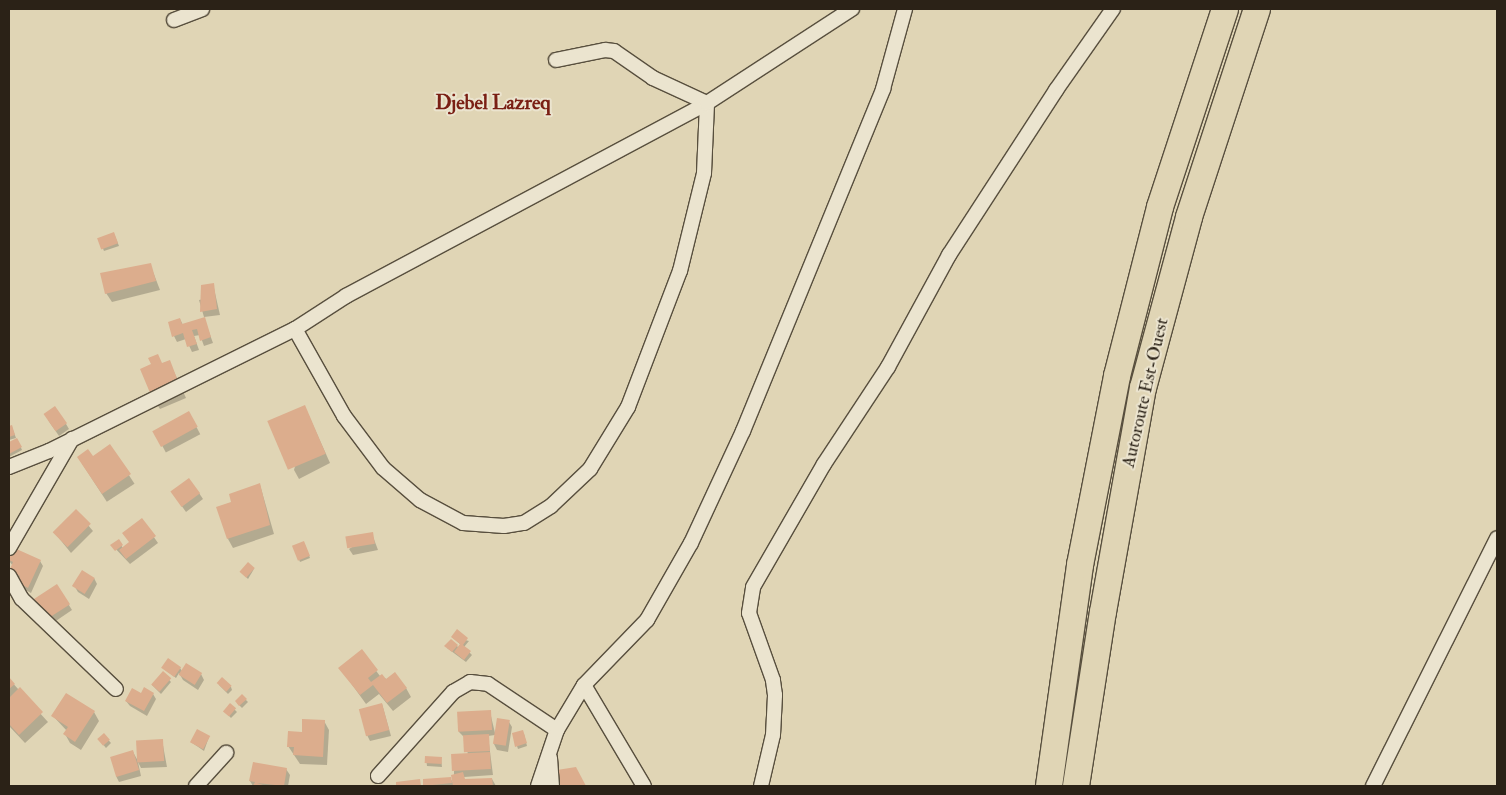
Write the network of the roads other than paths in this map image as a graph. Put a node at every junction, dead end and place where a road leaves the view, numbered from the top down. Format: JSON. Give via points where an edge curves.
{"nodes":[{"id":1,"x":202,"y":9,"type":"edge"},
{"id":2,"x":852,"y":9,"type":"edge"},
{"id":3,"x":905,"y":9,"type":"edge"},
{"id":4,"x":1113,"y":9,"type":"edge"},
{"id":5,"x":1225,"y":9,"type":"edge"},
{"id":6,"x":1257,"y":9,"type":"edge"},
{"id":7,"x":174,"y":20,"type":"dead end"},
{"id":8,"x":556,"y":60,"type":"dead end"},
{"id":9,"x":707,"y":103,"type":"junction"},
{"id":10,"x":295,"y":329,"type":"junction"},
{"id":11,"x":72,"y":439,"type":"junction"},
{"id":12,"x":9,"y":467,"type":"edge"},
{"id":13,"x":1497,"y":538,"type":"edge"},
{"id":14,"x":9,"y":548,"type":"edge"},
{"id":15,"x":9,"y":576,"type":"edge"},
{"id":16,"x":584,"y":685,"type":"junction"},
{"id":17,"x":116,"y":689,"type":"dead end"},
{"id":18,"x":557,"y":730,"type":"junction"},
{"id":19,"x":549,"y":752,"type":"junction"},
{"id":20,"x":226,"y":754,"type":"dead end"},
{"id":21,"x":378,"y":776,"type":"dead end"},
{"id":22,"x":196,"y":786,"type":"edge"},
{"id":23,"x":538,"y":786,"type":"edge"},
{"id":24,"x":552,"y":786,"type":"edge"},
{"id":25,"x":644,"y":786,"type":"edge"},
{"id":26,"x":761,"y":786,"type":"edge"},
{"id":27,"x":1049,"y":786,"type":"edge"},
{"id":28,"x":1076,"y":786,"type":"edge"},
{"id":29,"x":1373,"y":786,"type":"edge"}],
"edges":[{"from":1,"to":7,"type":"street"},
{"from":2,"to":9,"type":"street"},
{"from":3,"to":16,"type":"street","via":[[883,89],[743,431],[691,543],[657,606]]},
{"from":4,"to":26,"type":"street","via":[[949,255],[888,367],[824,464],[753,587],[749,613],[775,695],[773,735]]},
{"from":5,"to":27,"type":"highway","name":"Autoroute Est-Ouest","via":[[1160,206],[1117,376],[1080,565]]},
{"from":6,"to":28,"type":"highway","name":"Autoroute Est-Ouest","via":[[1189,217],[1143,388]]},
{"from":8,"to":9,"type":"street","via":[[614,51],[653,78]]},
{"from":9,"to":10,"type":"street","via":[[346,296]]},
{"from":9,"to":10,"type":"street","via":[[704,173],[680,271],[628,407],[590,469],[551,506],[524,523],[504,526],[463,522],[420,500],[384,468],[344,416]]},
{"from":10,"to":11,"type":"street"},
{"from":11,"to":12,"type":"street"},
{"from":11,"to":14,"type":"street"},
{"from":13,"to":29,"type":"street"},
{"from":15,"to":17,"type":"street","via":[[22,599]]},
{"from":16,"to":18,"type":"street"},
{"from":16,"to":25,"type":"street"},
{"from":18,"to":19,"type":"street"},
{"from":18,"to":21,"type":"street","via":[[488,684],[470,682],[453,692]]},
{"from":19,"to":23,"type":"street"},
{"from":19,"to":24,"type":"street"},
{"from":20,"to":22,"type":"street"}]}
